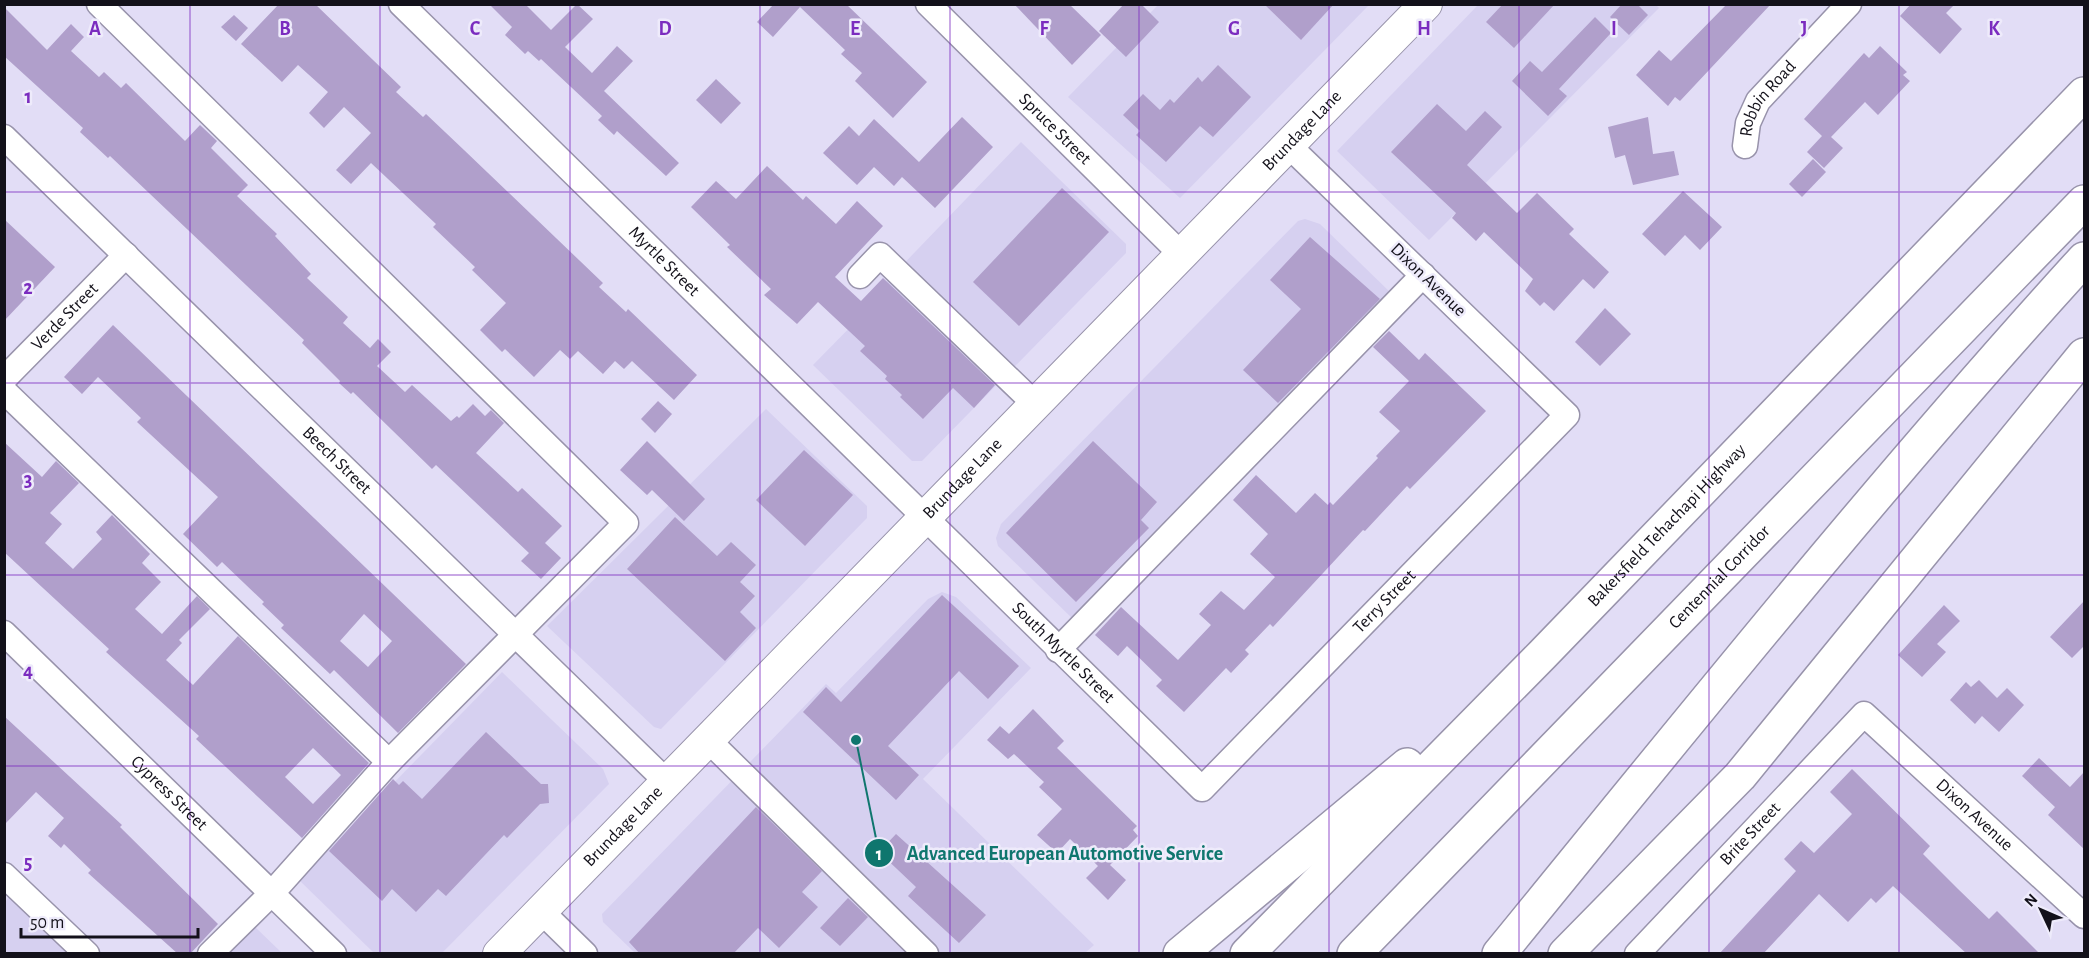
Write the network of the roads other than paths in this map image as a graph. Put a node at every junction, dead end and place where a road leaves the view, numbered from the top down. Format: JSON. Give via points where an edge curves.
{"nodes":[{"id":1,"x":99,"y":4,"type":"edge"},
{"id":2,"x":401,"y":4,"type":"edge"},
{"id":3,"x":928,"y":4,"type":"edge"},
{"id":4,"x":1849,"y":4,"type":"edge"},
{"id":5,"x":1425,"y":5,"type":"edge"},
{"id":6,"x":2085,"y":94,"type":"edge"},
{"id":7,"x":4,"y":138,"type":"edge"},
{"id":8,"x":1288,"y":145,"type":"junction"},
{"id":9,"x":1745,"y":146,"type":"dead end"},
{"id":10,"x":2085,"y":202,"type":"edge"},
{"id":11,"x":126,"y":255,"type":"junction"},
{"id":12,"x":1182,"y":255,"type":"junction"},
{"id":13,"x":2085,"y":259,"type":"edge"},
{"id":14,"x":1423,"y":275,"type":"junction"},
{"id":15,"x":860,"y":276,"type":"dead end"},
{"id":16,"x":2085,"y":355,"type":"edge"},
{"id":17,"x":4,"y":378,"type":"edge"},
{"id":18,"x":4,"y":391,"type":"edge"},
{"id":19,"x":1035,"y":404,"type":"junction"},
{"id":20,"x":1567,"y":415,"type":"joint"},
{"id":21,"x":924,"y":519,"type":"junction"},
{"id":22,"x":4,"y":633,"type":"edge"},
{"id":23,"x":517,"y":636,"type":"junction"},
{"id":24,"x":1058,"y":650,"type":"junction"},
{"id":25,"x":1543,"y":654,"type":"junction"},
{"id":26,"x":1864,"y":714,"type":"joint"},
{"id":27,"x":708,"y":740,"type":"junction"},
{"id":28,"x":389,"y":762,"type":"junction"},
{"id":29,"x":667,"y":782,"type":"junction"},
{"id":30,"x":1202,"y":789,"type":"joint"},
{"id":31,"x":4,"y":874,"type":"edge"},
{"id":32,"x":272,"y":893,"type":"junction"},
{"id":33,"x":541,"y":910,"type":"junction"},
{"id":34,"x":2084,"y":917,"type":"edge"},
{"id":35,"x":87,"y":954,"type":"edge"},
{"id":36,"x":210,"y":954,"type":"edge"},
{"id":37,"x":334,"y":954,"type":"edge"},
{"id":38,"x":499,"y":954,"type":"edge"},
{"id":39,"x":585,"y":954,"type":"edge"},
{"id":40,"x":926,"y":954,"type":"edge"},
{"id":41,"x":1180,"y":954,"type":"edge"},
{"id":42,"x":1247,"y":954,"type":"edge"},
{"id":43,"x":1354,"y":954,"type":"edge"},
{"id":44,"x":1499,"y":954,"type":"edge"},
{"id":45,"x":1565,"y":954,"type":"edge"},
{"id":46,"x":1637,"y":954,"type":"edge"}],
"edges":[{"from":1,"to":23,"type":"street","via":[[626,524]]},
{"from":2,"to":21,"type":"street","name":"Myrtle Street"},
{"from":3,"to":12,"type":"street","name":"Spruce Street"},
{"from":4,"to":9,"type":"street","name":"Robbin Road","via":[[1758,101],[1748,123]]},
{"from":5,"to":8,"type":"main road","name":"Brundage Lane"},
{"from":6,"to":25,"type":"highway","name":"Bakersfield Tehachapi Highway"},
{"from":7,"to":11,"type":"street","name":"Beech Street"},
{"from":8,"to":12,"type":"main road","name":"Brundage Lane"},
{"from":8,"to":14,"type":"street","name":"Dixon Avenue"},
{"from":10,"to":43,"type":"highway","name":"Centennial Corridor"},
{"from":11,"to":17,"type":"street","name":"Verde Street"},
{"from":11,"to":23,"type":"street","name":"Beech Street"},
{"from":12,"to":19,"type":"main road","name":"Brundage Lane"},
{"from":13,"to":44,"type":"highway","via":[[1915,449]]},
{"from":14,"to":20,"type":"street","name":"Dixon Avenue"},
{"from":14,"to":24,"type":"street"},
{"from":15,"to":19,"type":"street","via":[[879,255]]},
{"from":16,"to":45,"type":"highway","via":[[1740,776]]},
{"from":18,"to":28,"type":"street"},
{"from":19,"to":21,"type":"main road","name":"Brundage Lane"},
{"from":20,"to":30,"type":"street","name":"Terry Street"},
{"from":21,"to":24,"type":"street","name":"South Myrtle Street"},
{"from":21,"to":27,"type":"main road","name":"Brundage Lane"},
{"from":22,"to":32,"type":"street","name":"Cypress Street"},
{"from":23,"to":28,"type":"street"},
{"from":23,"to":29,"type":"street","name":"Beech Street"},
{"from":24,"to":30,"type":"street","name":"South Myrtle Street"},
{"from":25,"to":41,"type":"highway"},
{"from":25,"to":42,"type":"highway","name":"Bakersfield Tehachapi Highway"},
{"from":26,"to":34,"type":"street","name":"Dixon Avenue"},
{"from":26,"to":46,"type":"street","name":"Brite Street"},
{"from":27,"to":29,"type":"main road","name":"Brundage Lane"},
{"from":27,"to":40,"type":"street"},
{"from":28,"to":32,"type":"street"},
{"from":29,"to":33,"type":"main road","name":"Brundage Lane"},
{"from":31,"to":35,"type":"street"},
{"from":32,"to":36,"type":"street"},
{"from":32,"to":37,"type":"street","name":"Cypress Street"},
{"from":33,"to":38,"type":"main road","name":"Brundage Lane"},
{"from":33,"to":39,"type":"street"}]}
